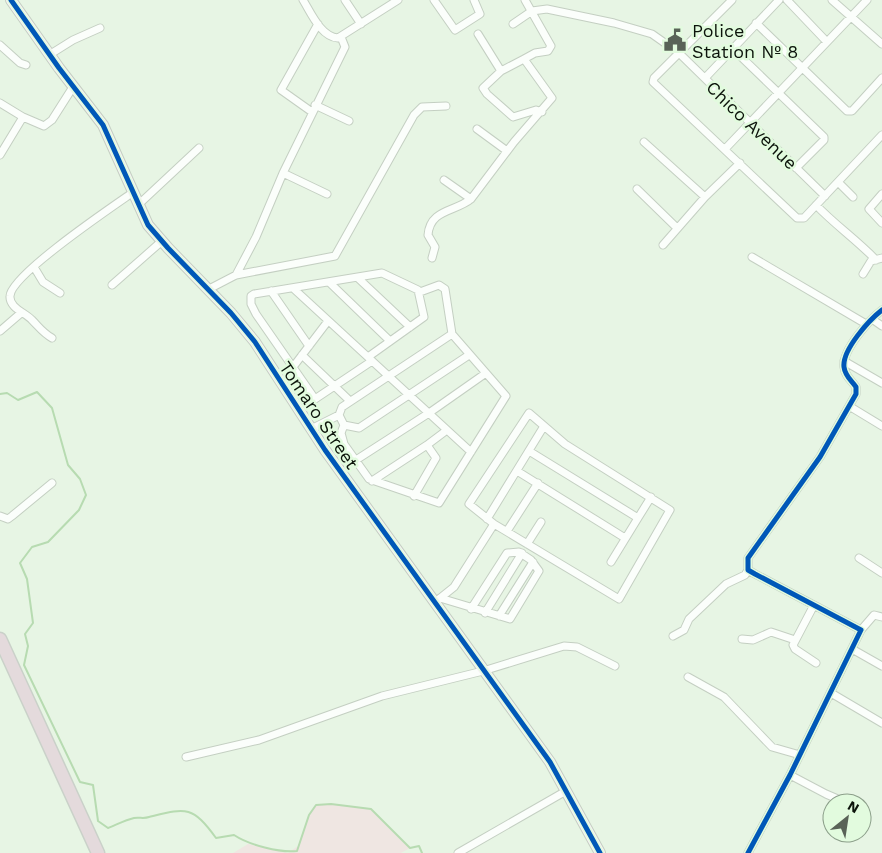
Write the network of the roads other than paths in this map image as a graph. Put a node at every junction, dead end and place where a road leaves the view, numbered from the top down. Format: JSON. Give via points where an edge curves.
{"nodes":[{"id":1,"x":304,"y":0,"type":"edge"},
{"id":2,"x":344,"y":0,"type":"edge"},
{"id":3,"x":398,"y":0,"type":"edge"},
{"id":4,"x":434,"y":0,"type":"edge"},
{"id":5,"x":474,"y":0,"type":"edge"},
{"id":6,"x":524,"y":0,"type":"edge"},
{"id":7,"x":732,"y":0,"type":"edge"},
{"id":8,"x":779,"y":0,"type":"edge"},
{"id":9,"x":787,"y":0,"type":"edge"},
{"id":10,"x":832,"y":0,"type":"edge"},
{"id":11,"x":867,"y":0,"type":"edge"},
{"id":12,"x":14,"y":1,"type":"edge"},
{"id":13,"x":532,"y":11,"type":"junction"},
{"id":14,"x":851,"y":17,"type":"junction"},
{"id":15,"x":756,"y":23,"type":"junction"},
{"id":16,"x":318,"y":24,"type":"junction"},
{"id":17,"x":360,"y":24,"type":"junction"},
{"id":18,"x":514,"y":24,"type":"dead end"},
{"id":19,"x":100,"y":28,"type":"dead end"},
{"id":20,"x":478,"y":34,"type":"dead end"},
{"id":21,"x":341,"y":37,"type":"junction"},
{"id":22,"x":827,"y":42,"type":"junction"},
{"id":23,"x":882,"y":44,"type":"edge"},
{"id":24,"x":0,"y":45,"type":"edge"},
{"id":25,"x":732,"y":49,"type":"junction"},
{"id":26,"x":679,"y":53,"type":"junction"},
{"id":27,"x":49,"y":55,"type":"junction"},
{"id":28,"x":524,"y":59,"type":"junction"},
{"id":29,"x":26,"y":65,"type":"dead end"},
{"id":30,"x":804,"y":67,"type":"junction"},
{"id":31,"x":501,"y":71,"type":"junction"},
{"id":32,"x":705,"y":78,"type":"junction"},
{"id":33,"x":882,"y":78,"type":"edge"},
{"id":34,"x":73,"y":86,"type":"junction"},
{"id":35,"x":780,"y":92,"type":"junction"},
{"id":36,"x":0,"y":103,"type":"edge"},
{"id":37,"x":446,"y":106,"type":"dead end"},
{"id":38,"x":314,"y":108,"type":"junction"},
{"id":39,"x":542,"y":112,"type":"junction"},
{"id":40,"x":22,"y":118,"type":"junction"},
{"id":41,"x":348,"y":122,"type":"dead end"},
{"id":42,"x":750,"y":123,"type":"junction"},
{"id":43,"x":477,"y":129,"type":"dead end"},
{"id":44,"x":882,"y":135,"type":"edge"},
{"id":45,"x":644,"y":142,"type":"dead end"},
{"id":46,"x":199,"y":148,"type":"dead end"},
{"id":47,"x":724,"y":149,"type":"junction"},
{"id":48,"x":507,"y":152,"type":"junction"},
{"id":49,"x":0,"y":155,"type":"edge"},
{"id":50,"x":740,"y":163,"type":"junction"},
{"id":51,"x":796,"y":168,"type":"junction"},
{"id":52,"x":283,"y":173,"type":"junction"},
{"id":53,"x":444,"y":180,"type":"dead end"},
{"id":54,"x":838,"y":182,"type":"junction"},
{"id":55,"x":637,"y":189,"type":"dead end"},
{"id":56,"x":132,"y":193,"type":"junction"},
{"id":57,"x":327,"y":194,"type":"dead end"},
{"id":58,"x":882,"y":194,"type":"edge"},
{"id":59,"x":825,"y":196,"type":"junction"},
{"id":60,"x":705,"y":197,"type":"junction"},
{"id":61,"x":853,"y":197,"type":"dead end"},
{"id":62,"x":471,"y":199,"type":"junction"},
{"id":63,"x":138,"y":205,"type":"junction"},
{"id":64,"x":816,"y":205,"type":"junction"},
{"id":65,"x":882,"y":223,"type":"edge"},
{"id":66,"x":677,"y":228,"type":"junction"},
{"id":67,"x":162,"y":242,"type":"junction"},
{"id":68,"x":663,"y":245,"type":"dead end"},
{"id":69,"x":752,"y":257,"type":"dead end"},
{"id":70,"x":432,"y":258,"type":"dead end"},
{"id":71,"x":879,"y":259,"type":"edge"},
{"id":72,"x":34,"y":267,"type":"junction"},
{"id":73,"x":863,"y":274,"type":"dead end"},
{"id":74,"x":236,"y":275,"type":"junction"},
{"id":75,"x":358,"y":278,"type":"junction"},
{"id":76,"x":330,"y":283,"type":"junction"},
{"id":77,"x":112,"y":285,"type":"dead end"},
{"id":78,"x":209,"y":289,"type":"junction"},
{"id":79,"x":294,"y":289,"type":"junction"},
{"id":80,"x":271,"y":291,"type":"junction"},
{"id":81,"x":420,"y":292,"type":"junction"},
{"id":82,"x":60,"y":293,"type":"dead end"},
{"id":83,"x":882,"y":310,"type":"edge"},
{"id":84,"x":21,"y":313,"type":"junction"},
{"id":85,"x":328,"y":321,"type":"junction"},
{"id":86,"x":869,"y":321,"type":"junction"},
{"id":87,"x":882,"y":326,"type":"edge"},
{"id":88,"x":410,"y":327,"type":"junction"},
{"id":89,"x":0,"y":331,"type":"edge"},
{"id":90,"x":452,"y":334,"type":"junction"},
{"id":91,"x":52,"y":338,"type":"dead end"},
{"id":92,"x":390,"y":341,"type":"junction"},
{"id":93,"x":309,"y":346,"type":"junction"},
{"id":94,"x":469,"y":354,"type":"junction"},
{"id":95,"x":302,"y":355,"type":"junction"},
{"id":96,"x":370,"y":359,"type":"junction"},
{"id":97,"x":844,"y":361,"type":"junction"},
{"id":98,"x":293,"y":367,"type":"junction"},
{"id":99,"x":486,"y":373,"type":"junction"},
{"id":100,"x":388,"y":376,"type":"junction"},
{"id":101,"x":882,"y":383,"type":"edge"},
{"id":102,"x":336,"y":387,"type":"junction"},
{"id":103,"x":409,"y":396,"type":"junction"},
{"id":104,"x":350,"y":401,"type":"junction"},
{"id":105,"x":849,"y":406,"type":"junction"},
{"id":106,"x":429,"y":413,"type":"junction"},
{"id":107,"x":339,"y":415,"type":"junction"},
{"id":108,"x":344,"y":425,"type":"junction"},
{"id":109,"x":544,"y":426,"type":"junction"},
{"id":110,"x":882,"y":426,"type":"edge"},
{"id":111,"x":311,"y":429,"type":"junction"},
{"id":112,"x":447,"y":430,"type":"junction"},
{"id":113,"x":427,"y":445,"type":"junction"},
{"id":114,"x":530,"y":451,"type":"junction"},
{"id":115,"x":471,"y":452,"type":"junction"},
{"id":116,"x":356,"y":460,"type":"junction"},
{"id":117,"x":517,"y":471,"type":"junction"},
{"id":118,"x":372,"y":481,"type":"junction"},
{"id":119,"x":52,"y":482,"type":"dead end"},
{"id":120,"x":538,"y":484,"type":"junction"},
{"id":121,"x":414,"y":496,"type":"junction"},
{"id":122,"x":652,"y":497,"type":"junction"},
{"id":123,"x":0,"y":516,"type":"edge"},
{"id":124,"x":638,"y":518,"type":"junction"},
{"id":125,"x":487,"y":519,"type":"junction"},
{"id":126,"x":541,"y":522,"type":"dead end"},
{"id":127,"x":494,"y":524,"type":"junction"},
{"id":128,"x":507,"y":531,"type":"junction"},
{"id":129,"x":625,"y":538,"type":"junction"},
{"id":130,"x":527,"y":544,"type":"junction"},
{"id":131,"x":522,"y":553,"type":"junction"},
{"id":132,"x":859,"y":558,"type":"dead end"},
{"id":133,"x":533,"y":562,"type":"junction"},
{"id":134,"x":611,"y":562,"type":"dead end"},
{"id":135,"x":748,"y":570,"type":"junction"},
{"id":136,"x":882,"y":573,"type":"edge"},
{"id":137,"x":437,"y":600,"type":"junction"},
{"id":138,"x":814,"y":605,"type":"junction"},
{"id":139,"x":472,"y":609,"type":"junction"},
{"id":140,"x":485,"y":613,"type":"junction"},
{"id":141,"x":499,"y":616,"type":"junction"},
{"id":142,"x":882,"y":617,"type":"edge"},
{"id":143,"x":861,"y":630,"type":"junction"},
{"id":144,"x":673,"y":636,"type":"dead end"},
{"id":145,"x":0,"y":638,"type":"edge"},
{"id":146,"x":742,"y":639,"type":"dead end"},
{"id":147,"x":795,"y":640,"type":"junction"},
{"id":148,"x":852,"y":649,"type":"junction"},
{"id":149,"x":0,"y":650,"type":"edge"},
{"id":150,"x":816,"y":663,"type":"dead end"},
{"id":151,"x":615,"y":666,"type":"dead end"},
{"id":152,"x":882,"y":666,"type":"edge"},
{"id":153,"x":483,"y":671,"type":"junction"},
{"id":154,"x":688,"y":677,"type":"dead end"},
{"id":155,"x":830,"y":693,"type":"junction"},
{"id":156,"x":882,"y":723,"type":"edge"},
{"id":157,"x":38,"y":726,"type":"junction"},
{"id":158,"x":800,"y":755,"type":"junction"},
{"id":159,"x":186,"y":757,"type":"dead end"},
{"id":160,"x":790,"y":775,"type":"junction"},
{"id":161,"x":566,"y":791,"type":"junction"},
{"id":162,"x":824,"y":793,"type":"edge"},
{"id":163,"x":93,"y":853,"type":"edge"},
{"id":164,"x":98,"y":853,"type":"edge"},
{"id":165,"x":458,"y":853,"type":"edge"},
{"id":166,"x":600,"y":853,"type":"edge"},
{"id":167,"x":748,"y":853,"type":"edge"}],
"edges":[{"from":1,"to":16,"type":"street"},
{"from":2,"to":17,"type":"street"},
{"from":3,"to":17,"type":"street"},
{"from":4,"to":5,"type":"street","via":[[455,30],[480,14]]},
{"from":6,"to":13,"type":"street"},
{"from":7,"to":26,"type":"street"},
{"from":8,"to":15,"type":"street"},
{"from":9,"to":22,"type":"street"},
{"from":10,"to":14,"type":"street"},
{"from":11,"to":14,"type":"street"},
{"from":12,"to":27,"type":"street","name":"Tomaro Street"},
{"from":13,"to":18,"type":"street"},
{"from":13,"to":26,"type":"street","name":"Chico Avenue","via":[[547,9],[614,23],[652,34]]},
{"from":13,"to":28,"type":"street","via":[[551,48]]},
{"from":14,"to":22,"type":"street"},
{"from":14,"to":23,"type":"street"},
{"from":15,"to":25,"type":"street"},
{"from":15,"to":30,"type":"street"},
{"from":16,"to":21,"type":"street","via":[[333,38]]},
{"from":16,"to":38,"type":"street","via":[[281,90]]},
{"from":17,"to":21,"type":"street"},
{"from":19,"to":27,"type":"street"},
{"from":20,"to":31,"type":"street"},
{"from":21,"to":38,"type":"street","via":[[345,47]]},
{"from":22,"to":30,"type":"street"},
{"from":24,"to":29,"type":"street"},
{"from":25,"to":32,"type":"street"},
{"from":25,"to":35,"type":"street"},
{"from":26,"to":32,"type":"street","name":"Chico Avenue"},
{"from":26,"to":47,"type":"street","via":[[653,82]]},
{"from":27,"to":34,"type":"street","name":"Tomaro Street"},
{"from":28,"to":31,"type":"street"},
{"from":28,"to":39,"type":"street","via":[[551,94],[552,98]]},
{"from":30,"to":33,"type":"street","via":[[849,112]]},
{"from":30,"to":35,"type":"street"},
{"from":31,"to":39,"type":"street","via":[[483,88],[487,94],[513,117],[536,110]]},
{"from":32,"to":42,"type":"street","name":"Chico Avenue"},
{"from":34,"to":40,"type":"street","via":[[52,120],[44,126]]},
{"from":34,"to":56,"type":"street","name":"Tomaro Street","via":[[103,125]]},
{"from":35,"to":42,"type":"street"},
{"from":35,"to":51,"type":"street","via":[[824,137]]},
{"from":36,"to":40,"type":"street"},
{"from":37,"to":74,"type":"street","via":[[422,107],[414,115],[335,256]]},
{"from":38,"to":41,"type":"street"},
{"from":38,"to":52,"type":"street"},
{"from":39,"to":48,"type":"street"},
{"from":40,"to":49,"type":"street"},
{"from":42,"to":47,"type":"street"},
{"from":42,"to":51,"type":"street","name":"Chico Avenue"},
{"from":43,"to":48,"type":"street"},
{"from":44,"to":54,"type":"street"},
{"from":45,"to":60,"type":"street"},
{"from":46,"to":63,"type":"street"},
{"from":47,"to":50,"type":"street"},
{"from":48,"to":62,"type":"street"},
{"from":50,"to":60,"type":"street"},
{"from":50,"to":64,"type":"street","via":[[800,219]]},
{"from":51,"to":59,"type":"street","name":"Chico Avenue"},
{"from":52,"to":57,"type":"street"},
{"from":52,"to":74,"type":"street"},
{"from":53,"to":62,"type":"street"},
{"from":54,"to":59,"type":"street"},
{"from":54,"to":61,"type":"street"},
{"from":55,"to":66,"type":"street"},
{"from":56,"to":63,"type":"street","name":"Tomaro Street"},
{"from":56,"to":72,"type":"street"},
{"from":58,"to":65,"type":"street","via":[[870,209]]},
{"from":59,"to":64,"type":"street"},
{"from":60,"to":66,"type":"street"},
{"from":62,"to":70,"type":"street","via":[[433,218],[428,234],[435,247]]},
{"from":63,"to":67,"type":"street","name":"Tomaro Street"},
{"from":64,"to":71,"type":"street"},
{"from":66,"to":68,"type":"street"},
{"from":67,"to":77,"type":"street"},
{"from":67,"to":78,"type":"street","name":"Tomaro Street"},
{"from":69,"to":86,"type":"street"},
{"from":71,"to":73,"type":"street","via":[[868,264]]},
{"from":72,"to":82,"type":"street","via":[[43,282]]},
{"from":72,"to":84,"type":"street","via":[[23,275],[10,293]]},
{"from":74,"to":78,"type":"street"},
{"from":75,"to":76,"type":"street"},
{"from":75,"to":81,"type":"street","via":[[382,273]]},
{"from":75,"to":88,"type":"street"},
{"from":76,"to":79,"type":"street"},
{"from":76,"to":92,"type":"street"},
{"from":78,"to":111,"type":"street","name":"Tomaro Street","via":[[255,342]]},
{"from":79,"to":80,"type":"street"},
{"from":79,"to":85,"type":"street"},
{"from":80,"to":93,"type":"street"},
{"from":80,"to":98,"type":"street","via":[[251,296],[252,304]]},
{"from":81,"to":88,"type":"street","via":[[425,314]]},
{"from":81,"to":90,"type":"street","via":[[439,285],[446,289]]},
{"from":83,"to":86,"type":"street"},
{"from":84,"to":89,"type":"street"},
{"from":84,"to":91,"type":"street"},
{"from":85,"to":93,"type":"street"},
{"from":85,"to":96,"type":"street"},
{"from":86,"to":87,"type":"street"},
{"from":86,"to":97,"type":"street"},
{"from":88,"to":92,"type":"street"},
{"from":90,"to":94,"type":"street"},
{"from":90,"to":100,"type":"street"},
{"from":92,"to":96,"type":"street"},
{"from":93,"to":95,"type":"street"},
{"from":94,"to":99,"type":"street"},
{"from":94,"to":103,"type":"street"},
{"from":95,"to":98,"type":"street"},
{"from":95,"to":102,"type":"street"},
{"from":96,"to":100,"type":"street"},
{"from":96,"to":102,"type":"street"},
{"from":97,"to":101,"type":"street"},
{"from":97,"to":105,"type":"street","via":[[845,373],[856,390]]},
{"from":98,"to":102,"type":"street","via":[[315,399]]},
{"from":99,"to":106,"type":"street"},
{"from":99,"to":115,"type":"street","via":[[506,396]]},
{"from":100,"to":103,"type":"street"},
{"from":100,"to":104,"type":"street"},
{"from":102,"to":104,"type":"street"},
{"from":103,"to":106,"type":"street"},
{"from":103,"to":108,"type":"street","via":[[359,428]]},
{"from":104,"to":107,"type":"street","via":[[339,410]]},
{"from":105,"to":110,"type":"street"},
{"from":105,"to":135,"type":"street","via":[[820,457],[751,553]]},
{"from":106,"to":112,"type":"street"},
{"from":106,"to":116,"type":"street"},
{"from":107,"to":108,"type":"street"},
{"from":107,"to":111,"type":"street"},
{"from":108,"to":116,"type":"street","via":[[342,439]]},
{"from":109,"to":114,"type":"street"},
{"from":109,"to":122,"type":"street","via":[[566,444]]},
{"from":109,"to":125,"type":"street","via":[[532,414],[526,414],[470,501],[470,507]]},
{"from":111,"to":137,"type":"street","name":"Tomaro Street"},
{"from":112,"to":113,"type":"street"},
{"from":112,"to":115,"type":"street"},
{"from":113,"to":118,"type":"street"},
{"from":113,"to":121,"type":"street","via":[[436,458]]},
{"from":114,"to":117,"type":"street"},
{"from":114,"to":124,"type":"street"},
{"from":115,"to":121,"type":"street","via":[[441,502]]},
{"from":116,"to":118,"type":"street"},
{"from":117,"to":120,"type":"street"},
{"from":117,"to":125,"type":"street"},
{"from":118,"to":121,"type":"street"},
{"from":119,"to":123,"type":"street","via":[[8,519]]},
{"from":120,"to":128,"type":"street"},
{"from":120,"to":129,"type":"street"},
{"from":122,"to":124,"type":"street"},
{"from":122,"to":130,"type":"street","via":[[669,507],[669,514],[619,599]]},
{"from":124,"to":129,"type":"street"},
{"from":125,"to":127,"type":"street"},
{"from":126,"to":130,"type":"street"},
{"from":127,"to":128,"type":"street"},
{"from":127,"to":137,"type":"street","via":[[454,587]]},
{"from":128,"to":130,"type":"street"},
{"from":129,"to":134,"type":"street"},
{"from":131,"to":133,"type":"street"},
{"from":131,"to":139,"type":"street","via":[[515,550],[507,552]]},
{"from":131,"to":140,"type":"street"},
{"from":132,"to":136,"type":"street"},
{"from":133,"to":141,"type":"street"},
{"from":133,"to":141,"type":"street","via":[[538,571],[516,611],[510,619]]},
{"from":135,"to":138,"type":"street"},
{"from":135,"to":144,"type":"street","via":[[745,575],[726,584],[689,619],[684,630]]},
{"from":137,"to":139,"type":"street"},
{"from":137,"to":153,"type":"street","name":"Tomaro Street"},
{"from":138,"to":143,"type":"street"},
{"from":138,"to":147,"type":"street"},
{"from":139,"to":140,"type":"street"},
{"from":140,"to":141,"type":"street"},
{"from":142,"to":143,"type":"street","via":[[874,615]]},
{"from":143,"to":148,"type":"street"},
{"from":145,"to":157,"type":"highway"},
{"from":146,"to":147,"type":"street","via":[[753,640],[771,632]]},
{"from":147,"to":150,"type":"street","via":[[795,649]]},
{"from":148,"to":152,"type":"street"},
{"from":148,"to":155,"type":"street"},
{"from":149,"to":157,"type":"highway"},
{"from":151,"to":153,"type":"street","via":[[577,647],[564,646]]},
{"from":153,"to":159,"type":"street","via":[[382,696],[259,740]]},
{"from":153,"to":161,"type":"street","name":"Tomaro Street","via":[[550,762]]},
{"from":154,"to":158,"type":"street","via":[[724,697],[772,747]]},
{"from":155,"to":156,"type":"street"},
{"from":155,"to":158,"type":"street"},
{"from":157,"to":163,"type":"highway"},
{"from":157,"to":164,"type":"highway"},
{"from":158,"to":160,"type":"street"},
{"from":160,"to":162,"type":"street"},
{"from":160,"to":167,"type":"street"},
{"from":161,"to":165,"type":"street"},
{"from":161,"to":166,"type":"street","name":"Tomaro Street"}]}
